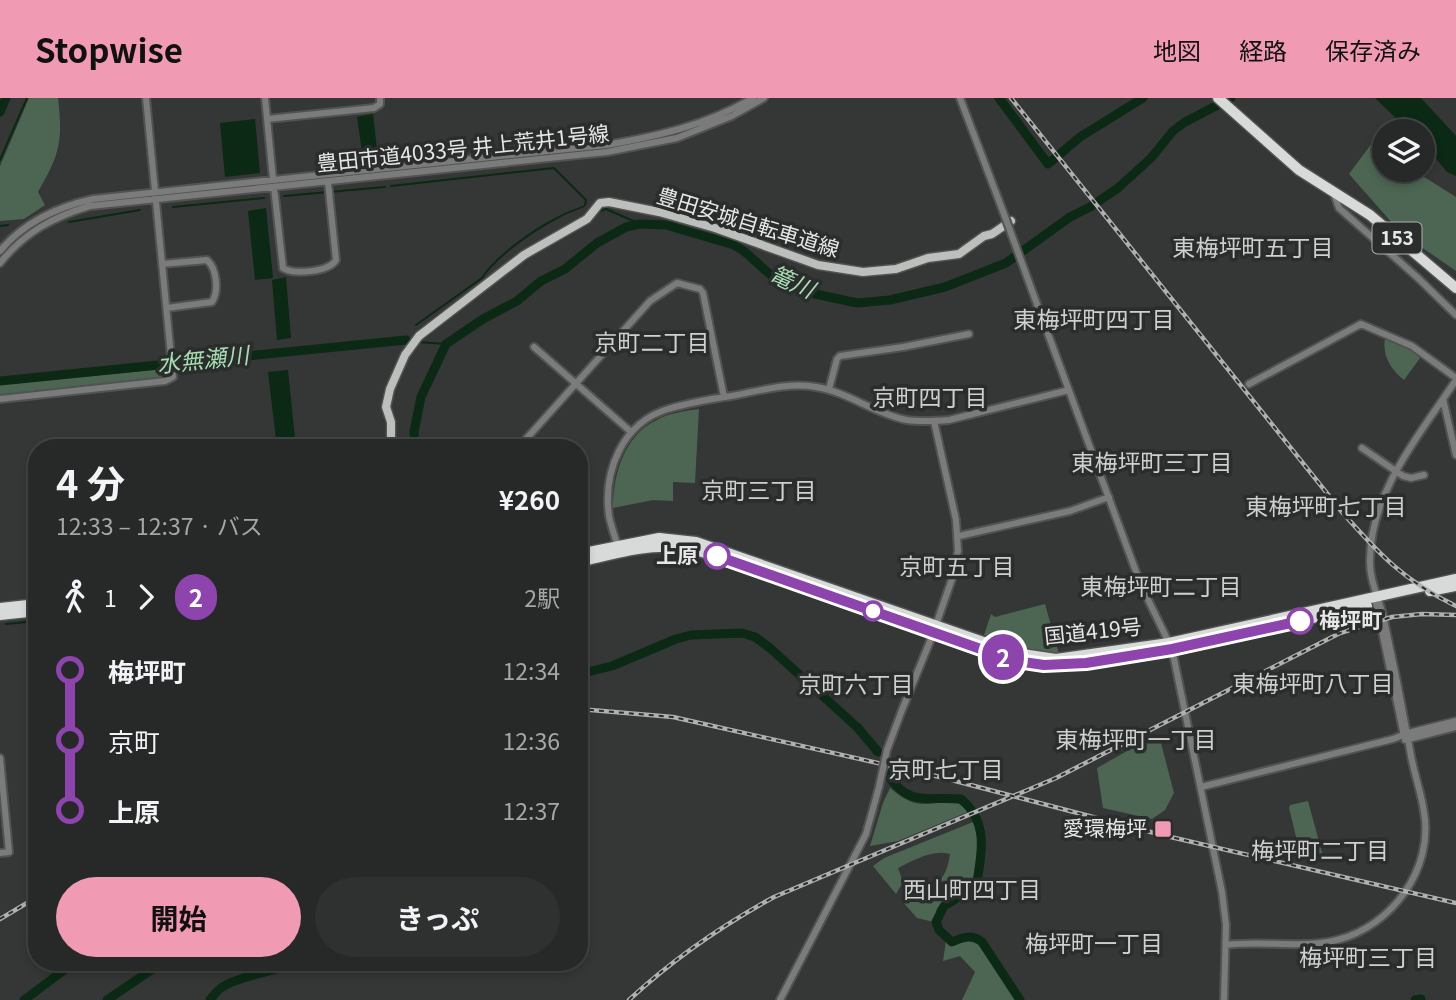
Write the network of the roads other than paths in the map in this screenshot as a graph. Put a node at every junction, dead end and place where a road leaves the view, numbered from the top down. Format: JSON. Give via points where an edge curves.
{"nodes":[{"id":1,"x":146,"y":98,"type":"edge"},
{"id":2,"x":265,"y":98,"type":"edge"},
{"id":3,"x":380,"y":98,"type":"edge"},
{"id":4,"x":753,"y":98,"type":"edge"},
{"id":5,"x":764,"y":98,"type":"edge"},
{"id":6,"x":960,"y":98,"type":"edge"},
{"id":7,"x":1218,"y":98,"type":"edge"},
{"id":8,"x":267,"y":119,"type":"junction"},
{"id":9,"x":328,"y":182,"type":"junction"},
{"id":10,"x":274,"y":183,"type":"junction"},
{"id":11,"x":155,"y":191,"type":"junction"},
{"id":12,"x":1334,"y":194,"type":"junction"},
{"id":13,"x":155,"y":199,"type":"junction"},
{"id":14,"x":1008,"y":217,"type":"junction"},
{"id":15,"x":0,"y":251,"type":"edge"},
{"id":16,"x":0,"y":263,"type":"edge"},
{"id":17,"x":162,"y":264,"type":"junction"},
{"id":18,"x":1456,"y":288,"type":"edge"},
{"id":19,"x":167,"y":308,"type":"junction"},
{"id":20,"x":1456,"y":315,"type":"edge"},
{"id":21,"x":969,"y":334,"type":"dead end"},
{"id":22,"x":534,"y":346,"type":"dead end"},
{"id":23,"x":1456,"y":379,"type":"edge"},
{"id":24,"x":575,"y":383,"type":"junction"},
{"id":25,"x":1249,"y":384,"type":"dead end"},
{"id":26,"x":829,"y":389,"type":"junction"},
{"id":27,"x":1069,"y":390,"type":"junction"},
{"id":28,"x":724,"y":397,"type":"junction"},
{"id":29,"x":0,"y":399,"type":"edge"},
{"id":30,"x":1443,"y":399,"type":"junction"},
{"id":31,"x":934,"y":421,"type":"junction"},
{"id":32,"x":630,"y":431,"type":"junction"},
{"id":33,"x":391,"y":439,"type":"edge"},
{"id":34,"x":526,"y":439,"type":"edge"},
{"id":35,"x":1362,"y":448,"type":"dead end"},
{"id":36,"x":1456,"y":455,"type":"edge"},
{"id":37,"x":1395,"y":471,"type":"junction"},
{"id":38,"x":1424,"y":475,"type":"dead end"},
{"id":39,"x":1109,"y":496,"type":"junction"},
{"id":40,"x":958,"y":536,"type":"junction"},
{"id":41,"x":618,"y":549,"type":"junction"},
{"id":42,"x":588,"y":553,"type":"edge"},
{"id":43,"x":588,"y":559,"type":"edge"},
{"id":44,"x":1456,"y":579,"type":"edge"},
{"id":45,"x":1456,"y":586,"type":"edge"},
{"id":46,"x":1377,"y":601,"type":"junction"},
{"id":47,"x":28,"y":605,"type":"edge"},
{"id":48,"x":0,"y":608,"type":"edge"},
{"id":49,"x":28,"y":612,"type":"edge"},
{"id":50,"x":0,"y":615,"type":"edge"},
{"id":51,"x":934,"y":629,"type":"junction"},
{"id":52,"x":1170,"y":646,"type":"junction"},
{"id":53,"x":1456,"y":721,"type":"edge"},
{"id":54,"x":1456,"y":727,"type":"edge"},
{"id":55,"x":1406,"y":736,"type":"junction"},
{"id":56,"x":0,"y":758,"type":"edge"},
{"id":57,"x":1201,"y":787,"type":"junction"},
{"id":58,"x":0,"y":853,"type":"edge"},
{"id":59,"x":1226,"y":945,"type":"junction"},
{"id":60,"x":780,"y":1000,"type":"edge"},
{"id":61,"x":1224,"y":1000,"type":"edge"}],
"edges":[{"from":1,"to":11,"type":"street"},
{"from":2,"to":8,"type":"street"},
{"from":3,"to":8,"type":"street","via":[[374,108]]},
{"from":4,"to":10,"type":"street","name":"豊田市道4033号 井上荒井1号線","via":[[687,128],[606,145]]},
{"from":5,"to":9,"type":"street","name":"豊田市道4033号 井上荒井1号線","via":[[709,127],[657,143]]},
{"from":6,"to":14,"type":"street"},
{"from":7,"to":12,"type":"highway","number":"153","via":[[1289,162]]},
{"from":8,"to":10,"type":"street"},
{"from":9,"to":10,"type":"street","name":"豊田市道4033号 井上荒井1号線"},
{"from":9,"to":10,"type":"street","via":[[334,265],[291,271],[284,268]]},
{"from":10,"to":11,"type":"street","name":"豊田市道4033号 井上荒井1号線"},
{"from":10,"to":13,"type":"street","name":"豊田市道4033号 井上荒井1号線"},
{"from":11,"to":13,"type":"street"},
{"from":11,"to":15,"type":"street","name":"豊田市道4033号 井上荒井1号線","via":[[93,199],[51,212],[24,228]]},
{"from":12,"to":18,"type":"highway","number":"153","via":[[1370,215]]},
{"from":12,"to":20,"type":"street","via":[[1339,208]]},
{"from":13,"to":16,"type":"street","name":"豊田市道4033号 井上荒井1号線","via":[[90,206],[64,214],[30,233]]},
{"from":13,"to":17,"type":"street"},
{"from":14,"to":27,"type":"street","bridge":true},
{"from":14,"to":33,"type":"main road","name":"豊田安城自転車道線","via":[[959,254],[863,272],[818,265],[659,212],[600,203],[587,219],[524,256],[419,336],[390,388]]},
{"from":17,"to":19,"type":"street"},
{"from":17,"to":19,"type":"street","via":[[207,260],[214,268],[212,302]]},
{"from":19,"to":29,"type":"street","via":[[174,369],[170,380]]},
{"from":21,"to":26,"type":"street","via":[[840,356]]},
{"from":22,"to":24,"type":"street"},
{"from":23,"to":25,"type":"street","via":[[1412,346],[1361,324]]},
{"from":23,"to":30,"type":"street"},
{"from":24,"to":28,"type":"street","via":[[650,301],[680,283],[703,293]]},
{"from":24,"to":32,"type":"street"},
{"from":24,"to":34,"type":"street"},
{"from":26,"to":28,"type":"street","via":[[792,385]]},
{"from":26,"to":31,"type":"street","via":[[905,420]]},
{"from":27,"to":31,"type":"street"},
{"from":27,"to":39,"type":"street"},
{"from":28,"to":32,"type":"street","via":[[668,409]]},
{"from":30,"to":36,"type":"street"},
{"from":30,"to":37,"type":"street"},
{"from":31,"to":40,"type":"street"},
{"from":32,"to":41,"type":"street","via":[[610,474],[609,516]]},
{"from":35,"to":37,"type":"street"},
{"from":37,"to":38,"type":"street","via":[[1410,478]]},
{"from":37,"to":46,"type":"street","via":[[1376,514],[1371,539],[1369,561]]},
{"from":39,"to":40,"type":"street","via":[[1070,511]]},
{"from":39,"to":52,"type":"street"},
{"from":40,"to":51,"type":"street","via":[[956,564]]},
{"from":41,"to":42,"type":"highway","name":"国道419号"},
{"from":41,"to":43,"type":"highway","name":"国道419号"},
{"from":41,"to":51,"type":"highway","name":"国道419号","via":[[659,546],[695,550]]},
{"from":44,"to":46,"type":"highway","name":"国道419号"},
{"from":45,"to":46,"type":"highway","name":"国道419号"},
{"from":46,"to":52,"type":"highway","name":"国道419号"},
{"from":46,"to":55,"type":"street"},
{"from":47,"to":48,"type":"highway"},
{"from":49,"to":50,"type":"highway"},
{"from":51,"to":52,"type":"highway","name":"国道419号","via":[[1016,661],[1044,665],[1086,663]]},
{"from":51,"to":60,"type":"street","bridge":true,"via":[[887,750],[866,834]]},
{"from":52,"to":57,"type":"street"},
{"from":53,"to":55,"type":"street"},
{"from":54,"to":55,"type":"street"},
{"from":55,"to":57,"type":"street"},
{"from":55,"to":59,"type":"street","via":[[1424,811],[1425,835],[1421,861],[1395,905],[1367,928],[1336,940]]},
{"from":56,"to":58,"type":"street","via":[[9,852]]},
{"from":57,"to":59,"type":"street","via":[[1222,892]]},
{"from":59,"to":61,"type":"street"}]}
